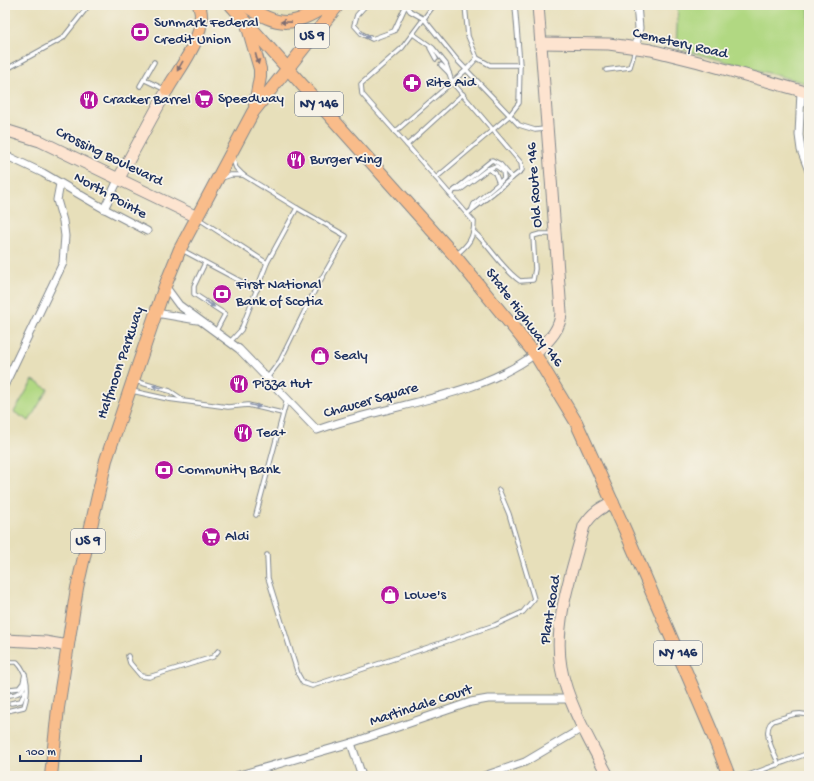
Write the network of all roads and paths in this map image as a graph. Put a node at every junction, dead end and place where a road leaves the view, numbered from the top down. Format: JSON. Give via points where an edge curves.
{"nodes":[{"id":1,"x":89,"y":5,"type":"edge"},
{"id":2,"x":199,"y":5,"type":"edge"},
{"id":3,"x":231,"y":5,"type":"edge"},
{"id":4,"x":245,"y":5,"type":"edge"},
{"id":5,"x":338,"y":5,"type":"edge"},
{"id":6,"x":366,"y":5,"type":"edge"},
{"id":7,"x":406,"y":5,"type":"edge"},
{"id":8,"x":434,"y":5,"type":"edge"},
{"id":9,"x":465,"y":5,"type":"edge"},
{"id":10,"x":515,"y":5,"type":"edge"},
{"id":11,"x":538,"y":5,"type":"edge"},
{"id":12,"x":637,"y":5,"type":"edge"},
{"id":13,"x":322,"y":6,"type":"edge"},
{"id":14,"x":424,"y":19,"type":"junction"},
{"id":15,"x":246,"y":22,"type":"junction"},
{"id":16,"x":412,"y":34,"type":"junction"},
{"id":17,"x":540,"y":43,"type":"junction"},
{"id":18,"x":429,"y":45,"type":"junction"},
{"id":19,"x":636,"y":47,"type":"junction"},
{"id":20,"x":477,"y":58,"type":"junction"},
{"id":21,"x":436,"y":59,"type":"dead end"},
{"id":22,"x":154,"y":62,"type":"dead end"},
{"id":23,"x":441,"y":65,"type":"dead end"},
{"id":24,"x":520,"y":65,"type":"junction"},
{"id":25,"x":288,"y":68,"type":"junction"},
{"id":26,"x":5,"y":70,"type":"edge"},
{"id":27,"x":466,"y":70,"type":"junction"},
{"id":28,"x":606,"y":70,"type":"dead end"},
{"id":29,"x":449,"y":73,"type":"junction"},
{"id":30,"x":145,"y":80,"type":"junction"},
{"id":31,"x":452,"y":82,"type":"junction"},
{"id":32,"x":140,"y":86,"type":"dead end"},
{"id":33,"x":167,"y":90,"type":"junction"},
{"id":34,"x":805,"y":92,"type":"edge"},
{"id":35,"x":463,"y":94,"type":"junction"},
{"id":36,"x":254,"y":112,"type":"junction"},
{"id":37,"x":509,"y":116,"type":"junction"},
{"id":38,"x":494,"y":129,"type":"junction"},
{"id":39,"x":546,"y":129,"type":"junction"},
{"id":40,"x":5,"y":130,"type":"edge"},
{"id":41,"x":395,"y":132,"type":"junction"},
{"id":42,"x":407,"y":145,"type":"junction"},
{"id":43,"x":232,"y":152,"type":"junction"},
{"id":44,"x":5,"y":155,"type":"edge"},
{"id":45,"x":488,"y":169,"type":"junction"},
{"id":46,"x":809,"y":171,"type":"edge"},
{"id":47,"x":242,"y":175,"type":"junction"},
{"id":48,"x":120,"y":178,"type":"junction"},
{"id":49,"x":436,"y":178,"type":"junction"},
{"id":50,"x":512,"y":178,"type":"junction"},
{"id":51,"x":217,"y":180,"type":"junction"},
{"id":52,"x":499,"y":183,"type":"junction"},
{"id":53,"x":60,"y":184,"type":"junction"},
{"id":54,"x":455,"y":190,"type":"junction"},
{"id":55,"x":450,"y":194,"type":"junction"},
{"id":56,"x":296,"y":208,"type":"junction"},
{"id":57,"x":104,"y":209,"type":"junction"},
{"id":58,"x":472,"y":210,"type":"junction"},
{"id":59,"x":467,"y":214,"type":"junction"},
{"id":60,"x":197,"y":217,"type":"junction"},
{"id":61,"x":147,"y":231,"type":"dead end"},
{"id":62,"x":474,"y":232,"type":"junction"},
{"id":63,"x":554,"y":234,"type":"junction"},
{"id":64,"x":180,"y":249,"type":"junction"},
{"id":65,"x":455,"y":256,"type":"junction"},
{"id":66,"x":205,"y":263,"type":"junction"},
{"id":67,"x":267,"y":264,"type":"junction"},
{"id":68,"x":165,"y":286,"type":"junction"},
{"id":69,"x":257,"y":290,"type":"junction"},
{"id":70,"x":156,"y":313,"type":"junction"},
{"id":71,"x":201,"y":322,"type":"junction"},
{"id":72,"x":216,"y":331,"type":"junction"},
{"id":73,"x":230,"y":342,"type":"junction"},
{"id":74,"x":535,"y":354,"type":"junction"},
{"id":75,"x":266,"y":378,"type":"junction"},
{"id":76,"x":5,"y":384,"type":"edge"},
{"id":77,"x":130,"y":385,"type":"junction"},
{"id":78,"x":182,"y":399,"type":"junction"},
{"id":79,"x":287,"y":399,"type":"junction"},
{"id":80,"x":282,"y":413,"type":"junction"},
{"id":81,"x":499,"y":490,"type":"dead end"},
{"id":82,"x":613,"y":502,"type":"junction"},
{"id":83,"x":256,"y":515,"type":"dead end"},
{"id":84,"x":267,"y":555,"type":"dead end"},
{"id":85,"x":5,"y":640,"type":"edge"},
{"id":86,"x":68,"y":646,"type":"junction"},
{"id":87,"x":218,"y":651,"type":"dead end"},
{"id":88,"x":128,"y":656,"type":"dead end"},
{"id":89,"x":5,"y":662,"type":"edge"},
{"id":90,"x":25,"y":673,"type":"junction"},
{"id":91,"x":25,"y":684,"type":"junction"},
{"id":92,"x":10,"y":689,"type":"dead end"},
{"id":93,"x":10,"y":695,"type":"dead end"},
{"id":94,"x":571,"y":699,"type":"junction"},
{"id":95,"x":11,"y":703,"type":"dead end"},
{"id":96,"x":7,"y":711,"type":"dead end"},
{"id":97,"x":809,"y":716,"type":"edge"},
{"id":98,"x":584,"y":727,"type":"junction"},
{"id":99,"x":351,"y":743,"type":"junction"},
{"id":100,"x":809,"y":754,"type":"edge"},
{"id":101,"x":779,"y":765,"type":"junction"},
{"id":102,"x":51,"y":776,"type":"edge"},
{"id":103,"x":236,"y":776,"type":"edge"},
{"id":104,"x":362,"y":776,"type":"edge"},
{"id":105,"x":484,"y":776,"type":"edge"},
{"id":106,"x":608,"y":776,"type":"edge"},
{"id":107,"x":729,"y":776,"type":"edge"},
{"id":108,"x":746,"y":776,"type":"edge"}],
"edges":[{"from":1,"to":26,"type":"lane","via":[[63,38]]},
{"from":2,"to":33,"type":"main road","one_way":true,"via":[[202,13],[197,38]]},
{"from":3,"to":15,"type":"main road","name":"State Highway 146","number":"NY 146"},
{"from":13,"to":4,"type":"main road","one_way":true,"via":[[296,22],[285,22],[270,19]]},
{"from":5,"to":25,"type":"main road","name":"Halfmoon Parkway","number":"US 9"},
{"from":6,"to":7,"type":"lane","one_way":true,"via":[[357,15],[354,25],[362,34],[372,39],[394,31]]},
{"from":7,"to":14,"type":"lane"},
{"from":8,"to":14,"type":"lane"},
{"from":9,"to":20,"type":"lane","via":[[468,36]]},
{"from":10,"to":24,"type":"lane"},
{"from":11,"to":17,"type":"street","name":"Old Route 146"},
{"from":12,"to":19,"type":"street","via":[[639,28]]},
{"from":14,"to":16,"type":"lane"},
{"from":14,"to":27,"type":"lane"},
{"from":15,"to":25,"type":"main road","name":"State Highway 146","number":"NY 146"},
{"from":15,"to":36,"type":"main road","one_way":true,"via":[[260,73]]},
{"from":16,"to":18,"type":"lane"},
{"from":16,"to":41,"type":"lane","via":[[402,48],[361,84],[362,94]]},
{"from":17,"to":19,"type":"street","name":"Cemetery Road"},
{"from":17,"to":39,"type":"street","name":"Old Route 146"},
{"from":18,"to":21,"type":"lane"},
{"from":18,"to":29,"type":"lane","via":[[446,64]]},
{"from":19,"to":28,"type":"lane","via":[[630,67]]},
{"from":19,"to":34,"type":"street","name":"Cemetery Road"},
{"from":20,"to":24,"type":"lane","via":[[490,65]]},
{"from":20,"to":27,"type":"lane"},
{"from":22,"to":30,"type":"lane"},
{"from":23,"to":29,"type":"lane"},
{"from":24,"to":37,"type":"lane","via":[[519,102]]},
{"from":25,"to":36,"type":"main road","name":"Halfmoon Parkway","number":"US 9"},
{"from":25,"to":65,"type":"main road","name":"State Highway 146","number":"NY 146"},
{"from":27,"to":31,"type":"lane"},
{"from":27,"to":37,"type":"lane"},
{"from":29,"to":31,"type":"lane"},
{"from":30,"to":32,"type":"lane"},
{"from":30,"to":33,"type":"lane"},
{"from":31,"to":35,"type":"lane"},
{"from":31,"to":41,"type":"lane"},
{"from":33,"to":48,"type":"street"},
{"from":34,"to":46,"type":"street","via":[[799,135],[801,150]]},
{"from":35,"to":38,"type":"lane"},
{"from":35,"to":42,"type":"lane"},
{"from":36,"to":43,"type":"main road","name":"Halfmoon Parkway","number":"US 9"},
{"from":37,"to":38,"type":"lane"},
{"from":37,"to":39,"type":"lane","via":[[519,125],[536,130]]},
{"from":38,"to":49,"type":"lane"},
{"from":38,"to":50,"type":"lane","via":[[521,163],[522,170]]},
{"from":39,"to":63,"type":"street","name":"Old Route 146"},
{"from":40,"to":48,"type":"street","name":"Crossing Boulevard","via":[[40,141]]},
{"from":41,"to":42,"type":"lane"},
{"from":42,"to":49,"type":"lane"},
{"from":43,"to":47,"type":"lane","via":[[234,163]]},
{"from":43,"to":51,"type":"main road","name":"Halfmoon Parkway","number":"US 9"},
{"from":44,"to":53,"type":"street","name":"North Pointe"},
{"from":45,"to":52,"type":"lane","via":[[495,173]]},
{"from":45,"to":52,"type":"lane","via":[[496,166],[502,170],[504,178]]},
{"from":45,"to":54,"type":"lane","via":[[460,190]]},
{"from":47,"to":51,"type":"lane","via":[[231,175]]},
{"from":47,"to":56,"type":"lane"},
{"from":48,"to":57,"type":"street"},
{"from":48,"to":60,"type":"street","name":"Crossing Boulevard"},
{"from":49,"to":55,"type":"lane"},
{"from":50,"to":54,"type":"lane","via":[[500,164],[492,160]]},
{"from":50,"to":58,"type":"lane"},
{"from":51,"to":60,"type":"main road","name":"Halfmoon Parkway","number":"US 9"},
{"from":52,"to":58,"type":"lane","via":[[474,204]]},
{"from":53,"to":57,"type":"street","name":"North Pointe"},
{"from":53,"to":76,"type":"street","name":"North Pointe","via":[[57,200],[65,236],[62,263]]},
{"from":54,"to":55,"type":"lane"},
{"from":55,"to":59,"type":"lane"},
{"from":56,"to":67,"type":"lane"},
{"from":56,"to":75,"type":"lane","via":[[346,236],[280,360]]},
{"from":57,"to":61,"type":"street","name":"North Pointe"},
{"from":58,"to":59,"type":"lane"},
{"from":59,"to":62,"type":"lane","via":[[474,222]]},
{"from":60,"to":64,"type":"main road","name":"Halfmoon Parkway","number":"US 9"},
{"from":60,"to":67,"type":"lane"},
{"from":62,"to":63,"type":"lane","via":[[510,274],[520,281],[533,280],[533,236]]},
{"from":62,"to":65,"type":"lane","via":[[469,244]]},
{"from":63,"to":74,"type":"street","name":"Old Route 146","via":[[561,319],[549,340]]},
{"from":64,"to":66,"type":"lane"},
{"from":64,"to":68,"type":"main road","name":"Halfmoon Parkway","number":"US 9"},
{"from":65,"to":74,"type":"main road","name":"State Highway 146","number":"NY 146"},
{"from":66,"to":69,"type":"lane"},
{"from":66,"to":72,"type":"lane","one_way":true,"via":[[194,286],[194,294],[225,314]]},
{"from":67,"to":69,"type":"lane"},
{"from":68,"to":70,"type":"main road","name":"Halfmoon Parkway","number":"US 9"},
{"from":68,"to":71,"type":"street","name":"Chaucer Square","via":[[179,305]]},
{"from":69,"to":73,"type":"lane","via":[[241,330]]},
{"from":70,"to":71,"type":"street","name":"Chaucer Square"},
{"from":70,"to":77,"type":"main road","name":"Halfmoon Parkway","number":"US 9"},
{"from":71,"to":72,"type":"street","name":"Chaucer Square"},
{"from":72,"to":73,"type":"street","name":"Chaucer Square"},
{"from":73,"to":75,"type":"street","name":"Chaucer Square","via":[[239,348]]},
{"from":74,"to":79,"type":"street","name":"Chaucer Square","via":[[511,370],[469,387],[317,430]]},
{"from":74,"to":82,"type":"main road","name":"State Highway 146","number":"NY 146","via":[[576,422]]},
{"from":75,"to":79,"type":"street","name":"Chaucer Square"},
{"from":77,"to":78,"type":"lane","via":[[168,398]]},
{"from":78,"to":77,"type":"lane","one_way":true,"via":[[170,391]]},
{"from":77,"to":86,"type":"main road","name":"Halfmoon Parkway","number":"US 9","via":[[106,460],[77,588]]},
{"from":78,"to":80,"type":"lane","one_way":true,"via":[[228,407],[248,405]]},
{"from":79,"to":80,"type":"lane"},
{"from":80,"to":83,"type":"lane"},
{"from":81,"to":84,"type":"lane","via":[[509,514],[534,598],[523,612],[495,625],[312,686],[303,683],[298,674],[268,578]]},
{"from":82,"to":94,"type":"street","name":"Plant Road","via":[[597,510],[584,526],[566,596],[559,648],[561,666]]},
{"from":82,"to":107,"type":"main road","name":"State Highway 146","number":"NY 146"},
{"from":85,"to":86,"type":"street"},
{"from":86,"to":102,"type":"main road","name":"Halfmoon Parkway","number":"US 9"},
{"from":87,"to":88,"type":"lane","via":[[213,656],[149,677],[141,676],[130,663]]},
{"from":89,"to":90,"type":"lane","via":[[17,662]]},
{"from":90,"to":91,"type":"lane"},
{"from":90,"to":92,"type":"lane","via":[[19,688]]},
{"from":90,"to":96,"type":"lane","via":[[27,687],[24,707]]},
{"from":91,"to":93,"type":"lane","via":[[18,694]]},
{"from":91,"to":95,"type":"lane","via":[[26,689],[21,701]]},
{"from":94,"to":98,"type":"street","name":"Plant Road"},
{"from":94,"to":99,"type":"street","name":"Martindale Court","via":[[488,699],[471,702]]},
{"from":97,"to":101,"type":"lane","via":[[794,714],[772,721],[768,727],[767,734]]},
{"from":98,"to":105,"type":"street","via":[[525,762]]},
{"from":98,"to":106,"type":"street","name":"Plant Road"},
{"from":99,"to":103,"type":"street","name":"Martindale Court"},
{"from":99,"to":104,"type":"street"},
{"from":100,"to":101,"type":"lane"},
{"from":101,"to":108,"type":"lane"}]}
